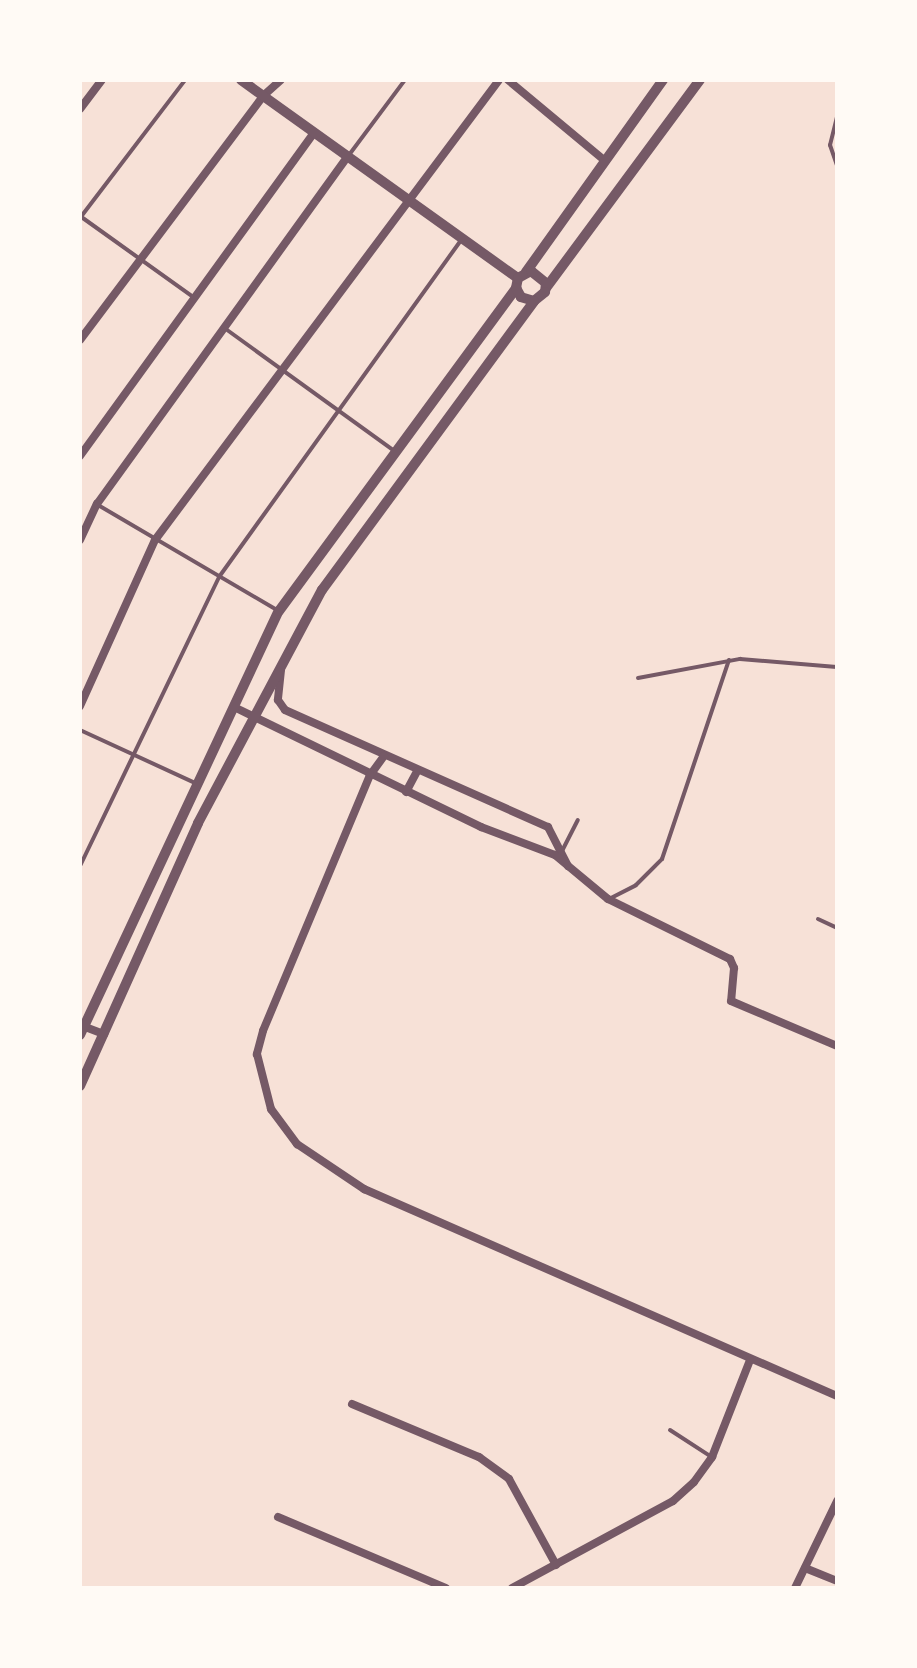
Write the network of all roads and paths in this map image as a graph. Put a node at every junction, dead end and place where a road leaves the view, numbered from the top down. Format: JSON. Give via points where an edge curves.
{"nodes":[{"id":1,"x":185,"y":80,"type":"edge"},
{"id":2,"x":241,"y":80,"type":"edge"},
{"id":3,"x":281,"y":80,"type":"edge"},
{"id":4,"x":405,"y":80,"type":"edge"},
{"id":5,"x":499,"y":80,"type":"edge"},
{"id":6,"x":508,"y":80,"type":"edge"},
{"id":7,"x":663,"y":80,"type":"edge"},
{"id":8,"x":700,"y":80,"type":"edge"},
{"id":9,"x":100,"y":81,"type":"edge"},
{"id":10,"x":263,"y":96,"type":"junction"},
{"id":11,"x":80,"y":109,"type":"edge"},
{"id":12,"x":837,"y":117,"type":"edge"},
{"id":13,"x":313,"y":134,"type":"junction"},
{"id":14,"x":347,"y":158,"type":"junction"},
{"id":15,"x":604,"y":160,"type":"junction"},
{"id":16,"x":837,"y":165,"type":"edge"},
{"id":17,"x":407,"y":203,"type":"junction"},
{"id":18,"x":80,"y":217,"type":"edge"},
{"id":19,"x":461,"y":240,"type":"junction"},
{"id":20,"x":140,"y":261,"type":"junction"},
{"id":21,"x":520,"y":279,"type":"junction"},
{"id":22,"x":546,"y":288,"type":"junction"},
{"id":23,"x":195,"y":299,"type":"junction"},
{"id":24,"x":534,"y":301,"type":"junction"},
{"id":25,"x":223,"y":326,"type":"junction"},
{"id":26,"x":80,"y":340,"type":"edge"},
{"id":27,"x":281,"y":369,"type":"junction"},
{"id":28,"x":337,"y":407,"type":"junction"},
{"id":29,"x":396,"y":452,"type":"junction"},
{"id":30,"x":80,"y":456,"type":"edge"},
{"id":31,"x":97,"y":504,"type":"junction"},
{"id":32,"x":80,"y":540,"type":"edge"},
{"id":33,"x":155,"y":540,"type":"junction"},
{"id":34,"x":219,"y":577,"type":"junction"},
{"id":35,"x":279,"y":611,"type":"junction"},
{"id":36,"x":729,"y":660,"type":"junction"},
{"id":37,"x":281,"y":664,"type":"junction"},
{"id":38,"x":837,"y":667,"type":"edge"},
{"id":39,"x":638,"y":678,"type":"dead end"},
{"id":40,"x":80,"y":706,"type":"edge"},
{"id":41,"x":234,"y":707,"type":"junction"},
{"id":42,"x":252,"y":715,"type":"junction"},
{"id":43,"x":80,"y":730,"type":"edge"},
{"id":44,"x":133,"y":753,"type":"junction"},
{"id":45,"x":384,"y":756,"type":"junction"},
{"id":46,"x":417,"y":771,"type":"junction"},
{"id":47,"x":370,"y":775,"type":"junction"},
{"id":48,"x":195,"y":783,"type":"junction"},
{"id":49,"x":406,"y":792,"type":"junction"},
{"id":50,"x":578,"y":820,"type":"dead end"},
{"id":51,"x":560,"y":854,"type":"junction"},
{"id":52,"x":80,"y":866,"type":"edge"},
{"id":53,"x":608,"y":899,"type":"junction"},
{"id":54,"x":818,"y":919,"type":"dead end"},
{"id":55,"x":836,"y":926,"type":"edge"},
{"id":56,"x":81,"y":1029,"type":"edge"},
{"id":57,"x":104,"y":1034,"type":"junction"},
{"id":58,"x":837,"y":1046,"type":"edge"},
{"id":59,"x":80,"y":1086,"type":"edge"},
{"id":60,"x":750,"y":1360,"type":"junction"},
{"id":61,"x":837,"y":1396,"type":"edge"},
{"id":62,"x":352,"y":1404,"type":"dead end"},
{"id":63,"x":670,"y":1430,"type":"dead end"},
{"id":64,"x":712,"y":1457,"type":"junction"},
{"id":65,"x":837,"y":1501,"type":"edge"},
{"id":66,"x":278,"y":1517,"type":"dead end"},
{"id":67,"x":556,"y":1565,"type":"junction"},
{"id":68,"x":805,"y":1568,"type":"junction"},
{"id":69,"x":837,"y":1581,"type":"edge"},
{"id":70,"x":446,"y":1588,"type":"edge"},
{"id":71,"x":512,"y":1588,"type":"edge"},
{"id":72,"x":795,"y":1588,"type":"edge"}],
"edges":[{"from":1,"to":18,"type":"lane"},
{"from":2,"to":10,"type":"street"},
{"from":3,"to":10,"type":"street"},
{"from":4,"to":14,"type":"lane"},
{"from":5,"to":17,"type":"street"},
{"from":6,"to":15,"type":"street"},
{"from":7,"to":15,"type":"street"},
{"from":8,"to":22,"type":"street"},
{"from":9,"to":11,"type":"street"},
{"from":10,"to":13,"type":"street"},
{"from":10,"to":20,"type":"street"},
{"from":12,"to":16,"type":"lane","via":[[830,145]]},
{"from":13,"to":14,"type":"street"},
{"from":13,"to":23,"type":"street"},
{"from":14,"to":17,"type":"street"},
{"from":14,"to":25,"type":"street"},
{"from":15,"to":21,"type":"street"},
{"from":17,"to":19,"type":"street"},
{"from":17,"to":27,"type":"street"},
{"from":18,"to":20,"type":"lane"},
{"from":19,"to":21,"type":"street"},
{"from":19,"to":28,"type":"lane"},
{"from":20,"to":23,"type":"lane"},
{"from":20,"to":26,"type":"street"},
{"from":21,"to":22,"type":"street","via":[[541,275]]},
{"from":21,"to":24,"type":"street","via":[[524,300]]},
{"from":21,"to":29,"type":"street"},
{"from":22,"to":24,"type":"street"},
{"from":23,"to":30,"type":"street"},
{"from":24,"to":37,"type":"street","via":[[322,590]]},
{"from":25,"to":27,"type":"lane"},
{"from":25,"to":31,"type":"street"},
{"from":27,"to":28,"type":"lane"},
{"from":27,"to":33,"type":"street"},
{"from":28,"to":29,"type":"lane"},
{"from":28,"to":34,"type":"lane"},
{"from":29,"to":35,"type":"street"},
{"from":31,"to":32,"type":"street"},
{"from":31,"to":33,"type":"lane"},
{"from":33,"to":34,"type":"lane"},
{"from":33,"to":40,"type":"street"},
{"from":34,"to":35,"type":"lane"},
{"from":34,"to":44,"type":"lane"},
{"from":35,"to":41,"type":"street"},
{"from":36,"to":38,"type":"lane"},
{"from":36,"to":39,"type":"lane"},
{"from":36,"to":53,"type":"lane","via":[[662,859],[636,885]]},
{"from":37,"to":42,"type":"street"},
{"from":37,"to":45,"type":"street","via":[[278,700],[285,710]]},
{"from":41,"to":42,"type":"street"},
{"from":41,"to":48,"type":"street"},
{"from":42,"to":47,"type":"street"},
{"from":42,"to":57,"type":"street"},
{"from":43,"to":44,"type":"lane"},
{"from":44,"to":48,"type":"lane"},
{"from":44,"to":52,"type":"lane"},
{"from":45,"to":46,"type":"street"},
{"from":45,"to":47,"type":"street"},
{"from":46,"to":49,"type":"street"},
{"from":46,"to":51,"type":"street","via":[[548,827]]},
{"from":47,"to":49,"type":"street"},
{"from":47,"to":60,"type":"street","via":[[263,1031],[257,1054],[271,1109],[297,1144],[364,1189]]},
{"from":48,"to":56,"type":"street"},
{"from":49,"to":51,"type":"street"},
{"from":50,"to":51,"type":"lane"},
{"from":51,"to":53,"type":"street","via":[[568,867]]},
{"from":53,"to":58,"type":"street","via":[[730,959],[731,1001]]},
{"from":54,"to":55,"type":"lane"},
{"from":56,"to":57,"type":"street"},
{"from":57,"to":59,"type":"street"},
{"from":60,"to":61,"type":"street"},
{"from":60,"to":64,"type":"street"},
{"from":62,"to":67,"type":"street","via":[[479,1457],[509,1479]]},
{"from":63,"to":64,"type":"lane"},
{"from":64,"to":67,"type":"street","via":[[673,1501]]},
{"from":65,"to":68,"type":"street"},
{"from":66,"to":70,"type":"street"},
{"from":67,"to":71,"type":"street"},
{"from":68,"to":69,"type":"street"},
{"from":68,"to":72,"type":"street"}]}
